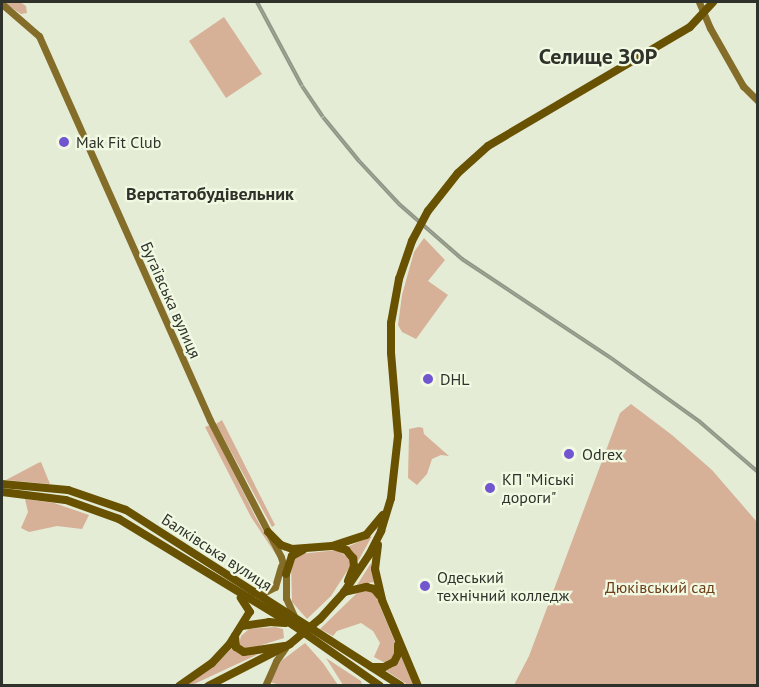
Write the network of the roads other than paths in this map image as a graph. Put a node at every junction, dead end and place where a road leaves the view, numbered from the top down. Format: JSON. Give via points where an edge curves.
{"nodes":[{"id":1,"x":699,"y":2,"type":"edge"},
{"id":2,"x":713,"y":2,"type":"edge"},
{"id":3,"x":2,"y":4,"type":"edge"},
{"id":4,"x":704,"y":14,"type":"junction"},
{"id":5,"x":758,"y":101,"type":"edge"},
{"id":6,"x":2,"y":484,"type":"edge"},
{"id":7,"x":2,"y":492,"type":"edge"},
{"id":8,"x":389,"y":506,"type":"junction"},
{"id":9,"x":381,"y":531,"type":"junction"},
{"id":10,"x":268,"y":532,"type":"junction"},
{"id":11,"x":332,"y":546,"type":"junction"},
{"id":12,"x":305,"y":549,"type":"junction"},
{"id":13,"x":281,"y":557,"type":"junction"},
{"id":14,"x":286,"y":574,"type":"junction"},
{"id":15,"x":238,"y":593,"type":"junction"},
{"id":16,"x":343,"y":593,"type":"junction"},
{"id":17,"x":259,"y":595,"type":"junction"},
{"id":18,"x":382,"y":600,"type":"junction"},
{"id":19,"x":294,"y":622,"type":"junction"},
{"id":20,"x":242,"y":626,"type":"junction"},
{"id":21,"x":236,"y":636,"type":"junction"},
{"id":22,"x":397,"y":638,"type":"junction"},
{"id":23,"x":288,"y":645,"type":"junction"},
{"id":24,"x":371,"y":666,"type":"junction"},
{"id":25,"x":179,"y":686,"type":"edge"},
{"id":26,"x":208,"y":686,"type":"edge"},
{"id":27,"x":265,"y":686,"type":"edge"},
{"id":28,"x":380,"y":686,"type":"edge"},
{"id":29,"x":401,"y":686,"type":"edge"},
{"id":30,"x":418,"y":686,"type":"edge"}],
"edges":[{"from":1,"to":4,"type":"main road"},
{"from":2,"to":4,"type":"main road"},
{"from":3,"to":10,"type":"main road","name":"Бугаївська вулиця","via":[[39,36],[210,420]]},
{"from":4,"to":5,"type":"main road","via":[[743,86]]},
{"from":4,"to":8,"type":"main road","bridge":true,"via":[[690,27],[488,146],[458,172],[428,211],[399,279],[391,323],[398,448]]},
{"from":6,"to":17,"type":"main road","name":"Балківська вулиця","via":[[69,490],[126,510]]},
{"from":7,"to":15,"type":"main road","name":"Балківська вулиця","via":[[66,500],[101,511],[136,528]]},
{"from":8,"to":9,"type":"main road"},
{"from":8,"to":11,"type":"main road","via":[[366,535]]},
{"from":9,"to":16,"type":"main road"},
{"from":9,"to":18,"type":"main road","via":[[375,564]]},
{"from":10,"to":12,"type":"main road","via":[[285,546]]},
{"from":10,"to":13,"type":"main road","name":"Бугаївська вулиця"},
{"from":11,"to":12,"type":"main road"},
{"from":11,"to":16,"type":"main road","via":[[346,550],[354,561]]},
{"from":12,"to":14,"type":"main road","via":[[292,556]]},
{"from":13,"to":14,"type":"main road","name":"Бугаївська вулиця"},
{"from":13,"to":17,"type":"main road","via":[[277,583],[269,592]]},
{"from":14,"to":19,"type":"main road","name":"Бугаївська вулиця","via":[[286,598]]},
{"from":15,"to":19,"type":"main road","name":"Балківська вулиця"},
{"from":15,"to":20,"type":"main road","via":[[250,612]]},
{"from":16,"to":18,"type":"main road","via":[[369,587]]},
{"from":16,"to":23,"type":"main road","bridge":true,"via":[[320,619]]},
{"from":17,"to":19,"type":"main road","name":"Балківська вулиця"},
{"from":18,"to":22,"type":"main road"},
{"from":19,"to":20,"type":"main road"},
{"from":19,"to":24,"type":"main road","name":"Балківська вулиця"},
{"from":19,"to":28,"type":"main road","name":"Балківська вулиця"},
{"from":20,"to":21,"type":"main road"},
{"from":21,"to":23,"type":"main road","via":[[236,647],[244,652]]},
{"from":21,"to":25,"type":"main road","via":[[212,663]]},
{"from":22,"to":24,"type":"main road","via":[[396,660],[384,667]]},
{"from":22,"to":30,"type":"main road"},
{"from":23,"to":26,"type":"main road"},
{"from":23,"to":27,"type":"main road"},
{"from":24,"to":29,"type":"main road","name":"Балківська вулиця"}]}
